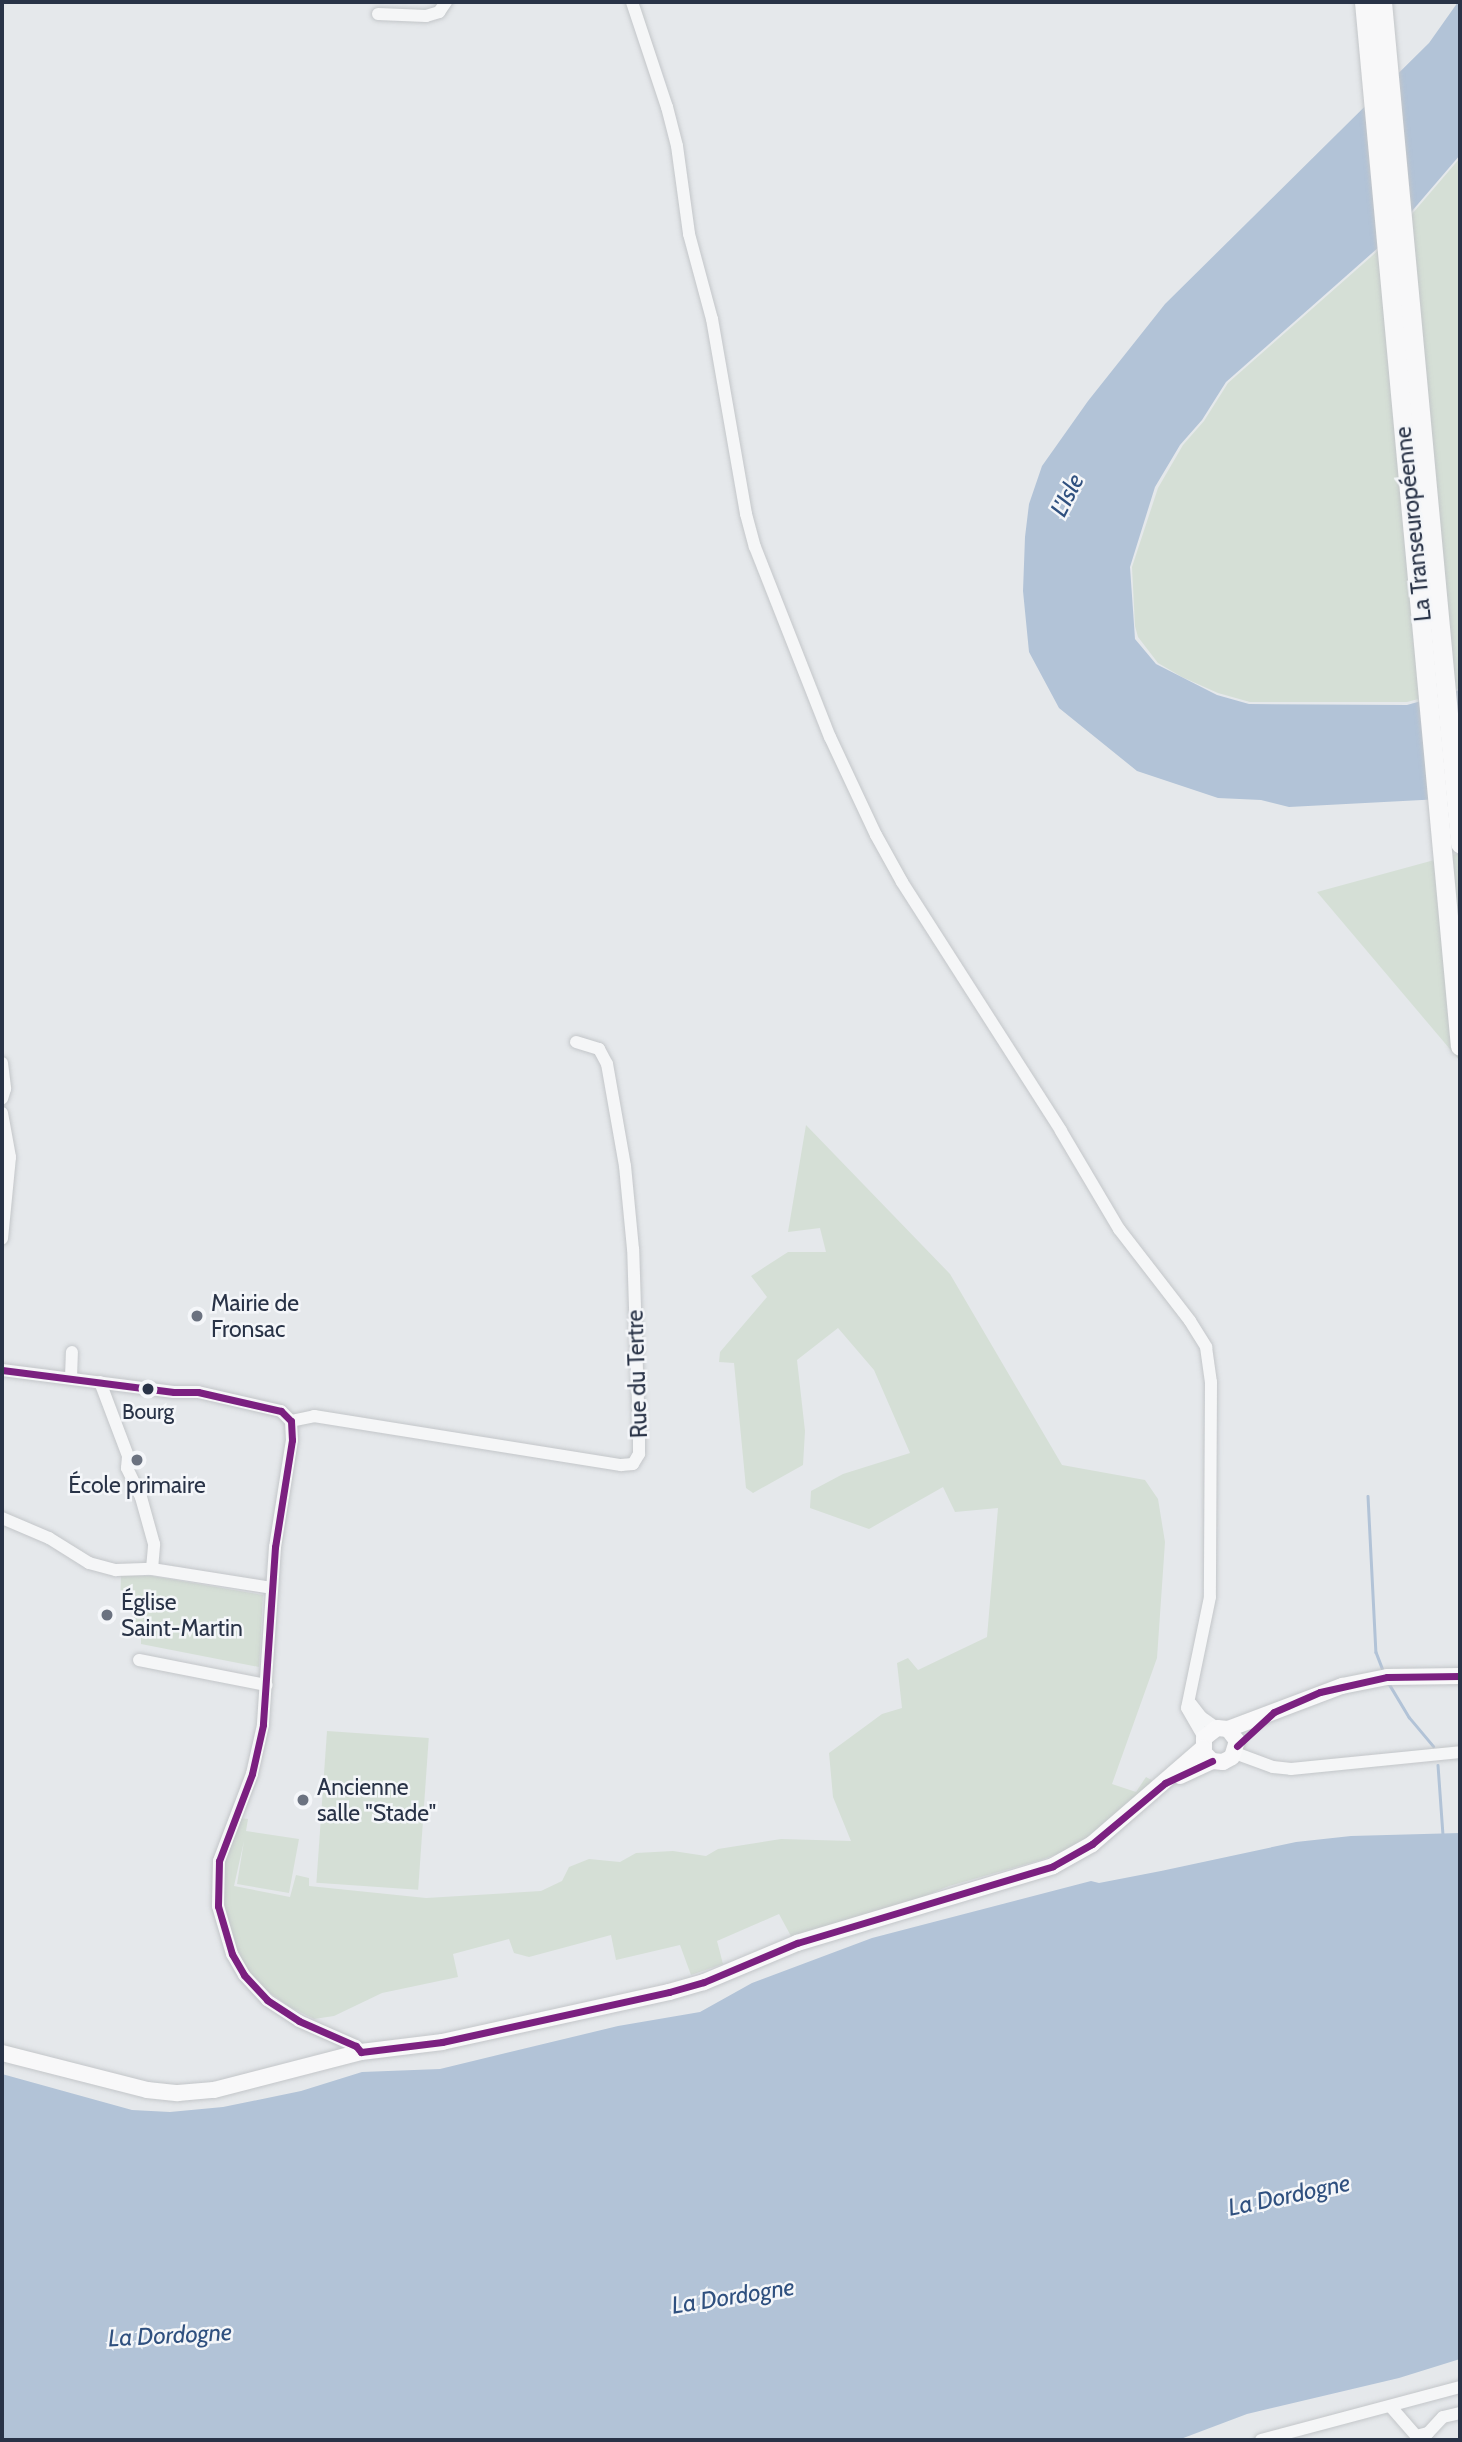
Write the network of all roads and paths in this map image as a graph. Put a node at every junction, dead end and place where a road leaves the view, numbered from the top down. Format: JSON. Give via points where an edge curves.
{"nodes":[{"id":1,"x":446,"y":2,"type":"edge"},
{"id":2,"x":632,"y":2,"type":"edge"},
{"id":3,"x":1377,"y":4,"type":"edge"},
{"id":4,"x":378,"y":14,"type":"dead end"},
{"id":5,"x":1432,"y":631,"type":"junction"},
{"id":6,"x":1460,"y":843,"type":"edge"},
{"id":7,"x":576,"y":1042,"type":"dead end"},
{"id":8,"x":1460,"y":1046,"type":"edge"},
{"id":9,"x":2,"y":1062,"type":"edge"},
{"id":10,"x":2,"y":1100,"type":"edge"},
{"id":11,"x":2,"y":1113,"type":"edge"},
{"id":12,"x":2,"y":1238,"type":"edge"},
{"id":13,"x":72,"y":1352,"type":"dead end"},
{"id":14,"x":2,"y":1370,"type":"edge"},
{"id":15,"x":71,"y":1378,"type":"junction"},
{"id":16,"x":100,"y":1382,"type":"junction"},
{"id":17,"x":291,"y":1421,"type":"junction"},
{"id":18,"x":2,"y":1518,"type":"edge"},
{"id":19,"x":152,"y":1569,"type":"junction"},
{"id":20,"x":272,"y":1588,"type":"junction"},
{"id":21,"x":139,"y":1660,"type":"dead end"},
{"id":22,"x":1460,"y":1676,"type":"edge"},
{"id":23,"x":267,"y":1685,"type":"junction"},
{"id":24,"x":1274,"y":1712,"type":"junction"},
{"id":25,"x":1213,"y":1741,"type":"junction"},
{"id":26,"x":1236,"y":1750,"type":"junction"},
{"id":27,"x":1460,"y":1752,"type":"edge"},
{"id":28,"x":361,"y":2052,"type":"junction"},
{"id":29,"x":2,"y":2053,"type":"edge"},
{"id":30,"x":1460,"y":2387,"type":"edge"},
{"id":31,"x":1391,"y":2407,"type":"junction"},
{"id":32,"x":1460,"y":2413,"type":"edge"},
{"id":33,"x":1261,"y":2440,"type":"edge"}],
"edges":[{"from":1,"to":4,"type":"street","via":[[439,12],[426,16]]},
{"from":2,"to":25,"type":"street","via":[[677,146],[689,234],[712,319],[746,514],[830,737],[902,882],[1119,1229],[1206,1348],[1211,1382],[1210,1597],[1189,1701]]},
{"from":3,"to":5,"type":"highway","name":"La Transeuropéenne","via":[[1410,296]]},
{"from":3,"to":5,"type":"highway","name":"La Transeuropéenne","via":[[1367,26],[1392,313]]},
{"from":5,"to":6,"type":"highway","name":"La Transeuropéenne"},
{"from":5,"to":8,"type":"highway","name":"La Transeuropéenne"},
{"from":7,"to":17,"type":"street","name":"Rue du Tertre","via":[[599,1049],[607,1064],[625,1166],[639,1422],[639,1454],[633,1464],[314,1416]]},
{"from":9,"to":10,"type":"street"},
{"from":11,"to":12,"type":"street","via":[[10,1157]]},
{"from":13,"to":15,"type":"street"},
{"from":14,"to":15,"type":"street"},
{"from":15,"to":16,"type":"street"},
{"from":16,"to":17,"type":"street","via":[[198,1392],[281,1411]]},
{"from":16,"to":19,"type":"street","via":[[141,1497],[154,1544]]},
{"from":17,"to":20,"type":"street"},
{"from":18,"to":19,"type":"street","via":[[49,1538],[89,1563],[116,1570]]},
{"from":19,"to":20,"type":"street"},
{"from":20,"to":23,"type":"street"},
{"from":21,"to":23,"type":"street"},
{"from":22,"to":24,"type":"main road","via":[[1413,1675],[1342,1686]]},
{"from":23,"to":28,"type":"street","via":[[252,1774],[219,1861],[218,1906],[223,1930],[244,1975],[267,2000]]},
{"from":24,"to":25,"type":"main road"},
{"from":24,"to":26,"type":"main road"},
{"from":25,"to":26,"type":"main road","via":[[1235,1737]]},
{"from":25,"to":26,"type":"main road","via":[[1228,1760]]},
{"from":25,"to":28,"type":"main road","via":[[1092,1844],[1053,1866],[797,1943],[669,1992],[442,2042]]},
{"from":26,"to":27,"type":"street","via":[[1273,1767],[1291,1769]]},
{"from":28,"to":29,"type":"main road","via":[[214,2090],[178,2092],[109,2083]]},
{"from":30,"to":31,"type":"street"},
{"from":31,"to":32,"type":"street","via":[[1416,2436],[1428,2433],[1443,2417]]},
{"from":31,"to":33,"type":"street"}]}
